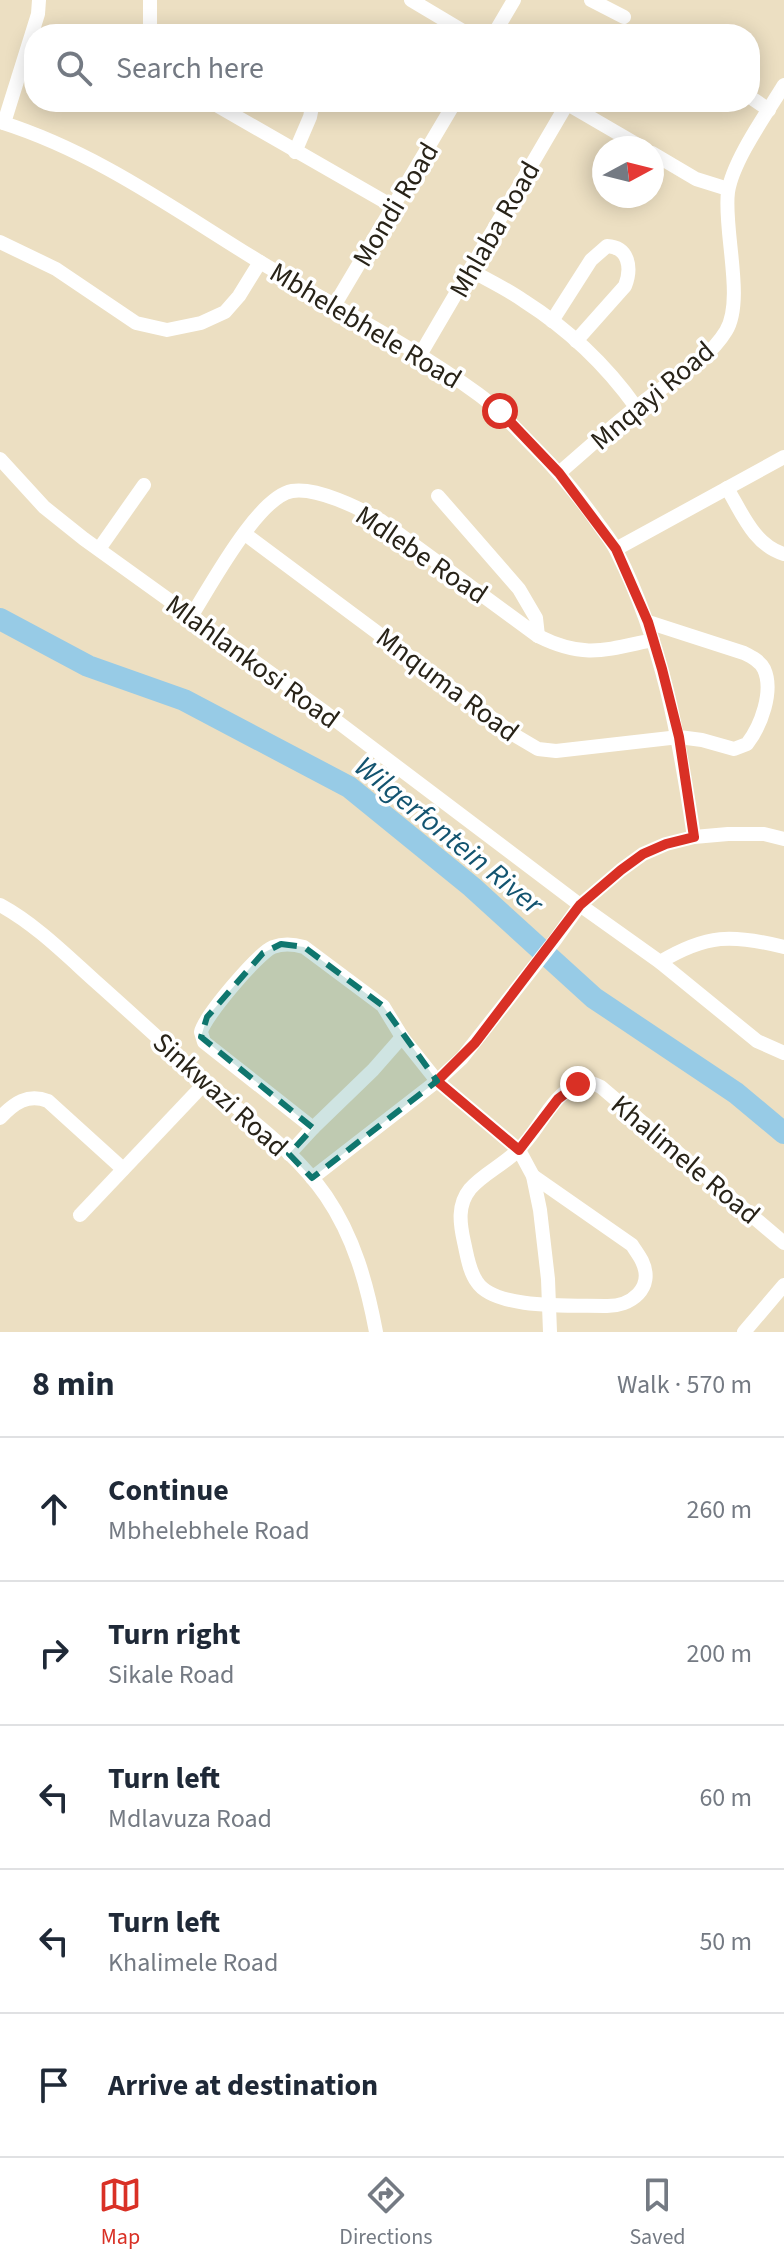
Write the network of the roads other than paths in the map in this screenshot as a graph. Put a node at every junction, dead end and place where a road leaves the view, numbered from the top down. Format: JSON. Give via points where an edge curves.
{"nodes":[{"id":1,"x":39,"y":0,"type":"edge"},
{"id":2,"x":150,"y":0,"type":"edge"},
{"id":3,"x":411,"y":0,"type":"edge"},
{"id":4,"x":514,"y":0,"type":"edge"},
{"id":5,"x":591,"y":0,"type":"edge"},
{"id":6,"x":624,"y":17,"type":"dead end"},
{"id":7,"x":35,"y":24,"type":"edge"},
{"id":8,"x":150,"y":24,"type":"edge"},
{"id":9,"x":451,"y":24,"type":"edge"},
{"id":10,"x":500,"y":24,"type":"edge"},
{"id":11,"x":24,"y":58,"type":"edge"},
{"id":12,"x":784,"y":85,"type":"edge"},
{"id":13,"x":760,"y":104,"type":"edge"},
{"id":14,"x":769,"y":110,"type":"junction"},
{"id":15,"x":228,"y":112,"type":"edge"},
{"id":16,"x":311,"y":112,"type":"edge"},
{"id":17,"x":449,"y":112,"type":"edge"},
{"id":18,"x":561,"y":112,"type":"edge"},
{"id":19,"x":581,"y":112,"type":"edge"},
{"id":20,"x":2,"y":122,"type":"edge"},
{"id":21,"x":622,"y":136,"type":"edge"},
{"id":22,"x":295,"y":152,"type":"junction"},
{"id":23,"x":664,"y":160,"type":"edge"},
{"id":24,"x":728,"y":189,"type":"junction"},
{"id":25,"x":394,"y":207,"type":"junction"},
{"id":26,"x":0,"y":242,"type":"edge"},
{"id":27,"x":260,"y":262,"type":"junction"},
{"id":28,"x":470,"y":270,"type":"junction"},
{"id":29,"x":334,"y":306,"type":"junction"},
{"id":30,"x":552,"y":321,"type":"junction"},
{"id":31,"x":576,"y":341,"type":"junction"},
{"id":32,"x":420,"y":355,"type":"junction"},
{"id":33,"x":636,"y":407,"type":"junction"},
{"id":34,"x":784,"y":457,"type":"edge"},
{"id":35,"x":0,"y":459,"type":"edge"},
{"id":36,"x":559,"y":473,"type":"junction"},
{"id":37,"x":144,"y":485,"type":"dead end"},
{"id":38,"x":727,"y":488,"type":"junction"},
{"id":39,"x":438,"y":496,"type":"dead end"},
{"id":40,"x":245,"y":534,"type":"junction"},
{"id":41,"x":99,"y":549,"type":"junction"},
{"id":42,"x":616,"y":549,"type":"junction"},
{"id":43,"x":784,"y":554,"type":"edge"},
{"id":44,"x":192,"y":615,"type":"junction"},
{"id":45,"x":648,"y":622,"type":"junction"},
{"id":46,"x":538,"y":636,"type":"junction"},
{"id":47,"x":653,"y":640,"type":"junction"},
{"id":48,"x":679,"y":737,"type":"junction"},
{"id":49,"x":694,"y":837,"type":"junction"},
{"id":50,"x":784,"y":839,"type":"edge"},
{"id":51,"x":0,"y":905,"type":"edge"},
{"id":52,"x":580,"y":905,"type":"junction"},
{"id":53,"x":784,"y":947,"type":"edge"},
{"id":54,"x":660,"y":962,"type":"junction"},
{"id":55,"x":402,"y":1037,"type":"junction"},
{"id":56,"x":784,"y":1053,"type":"edge"},
{"id":57,"x":437,"y":1081,"type":"junction"},
{"id":58,"x":206,"y":1082,"type":"junction"},
{"id":59,"x":0,"y":1118,"type":"edge"},
{"id":60,"x":313,"y":1128,"type":"junction"},
{"id":61,"x":519,"y":1150,"type":"junction"},
{"id":62,"x":289,"y":1154,"type":"junction"},
{"id":63,"x":123,"y":1169,"type":"junction"},
{"id":64,"x":533,"y":1176,"type":"junction"},
{"id":65,"x":312,"y":1178,"type":"junction"},
{"id":66,"x":80,"y":1215,"type":"dead end"},
{"id":67,"x":784,"y":1243,"type":"edge"},
{"id":68,"x":784,"y":1285,"type":"edge"},
{"id":69,"x":549,"y":1305,"type":"junction"},
{"id":70,"x":376,"y":1332,"type":"edge"},
{"id":71,"x":550,"y":1332,"type":"edge"},
{"id":72,"x":744,"y":1332,"type":"edge"}],
"edges":[{"from":1,"to":7,"type":"street"},
{"from":2,"to":8,"type":"street"},
{"from":3,"to":9,"type":"street"},
{"from":4,"to":10,"type":"street"},
{"from":5,"to":6,"type":"street"},
{"from":11,"to":20,"type":"street"},
{"from":12,"to":14,"type":"street","name":"Mnqayi Road"},
{"from":13,"to":14,"type":"street"},
{"from":14,"to":24,"type":"street","name":"Mnqayi Road"},
{"from":15,"to":22,"type":"street"},
{"from":16,"to":22,"type":"street"},
{"from":17,"to":25,"type":"street","name":"Mondi Road"},
{"from":18,"to":28,"type":"street","name":"Mhlaba Road"},
{"from":19,"to":21,"type":"street"},
{"from":20,"to":27,"type":"street","name":"Mbhelebhele Road","via":[[81,153]]},
{"from":22,"to":25,"type":"street"},
{"from":23,"to":24,"type":"street","via":[[696,179]]},
{"from":24,"to":33,"type":"street","name":"Mnqayi Road","via":[[733,295],[727,330],[706,354]]},
{"from":25,"to":29,"type":"street","name":"Mondi Road"},
{"from":26,"to":27,"type":"street","via":[[56,269],[136,323],[167,330],[225,312]]},
{"from":27,"to":29,"type":"street","name":"Mbhelebhele Road"},
{"from":28,"to":30,"type":"street"},
{"from":28,"to":32,"type":"street","name":"Mhlaba Road"},
{"from":29,"to":32,"type":"street","name":"Mbhelebhele Road"},
{"from":30,"to":31,"type":"street"},
{"from":30,"to":31,"type":"street","via":[[591,260],[607,246],[620,249],[627,258],[625,286]]},
{"from":31,"to":33,"type":"street"},
{"from":32,"to":36,"type":"street","name":"Mbhelebhele Road","via":[[500,411]]},
{"from":33,"to":36,"type":"street","name":"Mnqayi Road"},
{"from":34,"to":38,"type":"street"},
{"from":35,"to":41,"type":"street","name":"Mlahlankosi Road","via":[[44,507]]},
{"from":36,"to":42,"type":"street","name":"Mbhelebhele Road"},
{"from":37,"to":41,"type":"street"},
{"from":38,"to":42,"type":"street"},
{"from":38,"to":43,"type":"street","via":[[758,539]]},
{"from":39,"to":46,"type":"street","via":[[519,589],[536,618]]},
{"from":40,"to":44,"type":"street","name":"Mdlebe Road"},
{"from":40,"to":46,"type":"street","name":"Mdlebe Road","via":[[271,501],[292,491],[360,509]]},
{"from":40,"to":48,"type":"street","name":"Mnquma Road","via":[[538,749],[588,749]]},
{"from":41,"to":44,"type":"street","name":"Mlahlankosi Road"},
{"from":42,"to":45,"type":"street","name":"Mbhelebhele Road"},
{"from":44,"to":52,"type":"street","name":"Mlahlankosi Road"},
{"from":45,"to":47,"type":"street","name":"Mbhelebhele Road"},
{"from":45,"to":48,"type":"street","via":[[744,653],[764,668],[768,690],[747,744],[734,749]]},
{"from":46,"to":47,"type":"street","name":"Mdlebe Road","via":[[591,652]]},
{"from":47,"to":48,"type":"street","name":"Mbhelebhele Road"},
{"from":48,"to":49,"type":"street","name":"Mbhelebhele Road"},
{"from":49,"to":50,"type":"street","via":[[764,834]]},
{"from":49,"to":52,"type":"street","via":[[643,854]]},
{"from":51,"to":58,"type":"street","name":"Sinkwazi Road","via":[[55,944]]},
{"from":52,"to":54,"type":"street","name":"Mlahlankosi Road"},
{"from":52,"to":57,"type":"street","via":[[475,1043]]},
{"from":53,"to":54,"type":"street","via":[[725,937],[690,946]]},
{"from":54,"to":56,"type":"street","name":"Mlahlankosi Road","via":[[739,1028]]},
{"from":55,"to":57,"type":"street"},
{"from":55,"to":60,"type":"street"},
{"from":55,"to":60,"type":"street","via":[[383,1006],[304,947],[281,944],[263,953],[207,1017],[201,1037]]},
{"from":57,"to":61,"type":"street"},
{"from":57,"to":65,"type":"street"},
{"from":58,"to":62,"type":"street","name":"Sinkwazi Road"},
{"from":58,"to":63,"type":"street"},
{"from":59,"to":63,"type":"street","via":[[19,1101],[48,1101]]},
{"from":60,"to":62,"type":"street"},
{"from":61,"to":64,"type":"street"},
{"from":61,"to":67,"type":"street","name":"Khalimele Road","via":[[558,1099],[578,1084],[591,1082]]},
{"from":61,"to":69,"type":"street","via":[[470,1189],[460,1213],[461,1227],[470,1266],[485,1291],[497,1298]]},
{"from":62,"to":65,"type":"street","name":"Sinkwazi Road"},
{"from":63,"to":66,"type":"street"},
{"from":64,"to":69,"type":"street"},
{"from":64,"to":69,"type":"street","via":[[632,1245],[645,1271],[641,1292],[623,1305]]},
{"from":65,"to":70,"type":"street","name":"Sinkwazi Road","via":[[346,1232],[364,1278]]},
{"from":68,"to":72,"type":"street"},
{"from":69,"to":71,"type":"street"}]}
